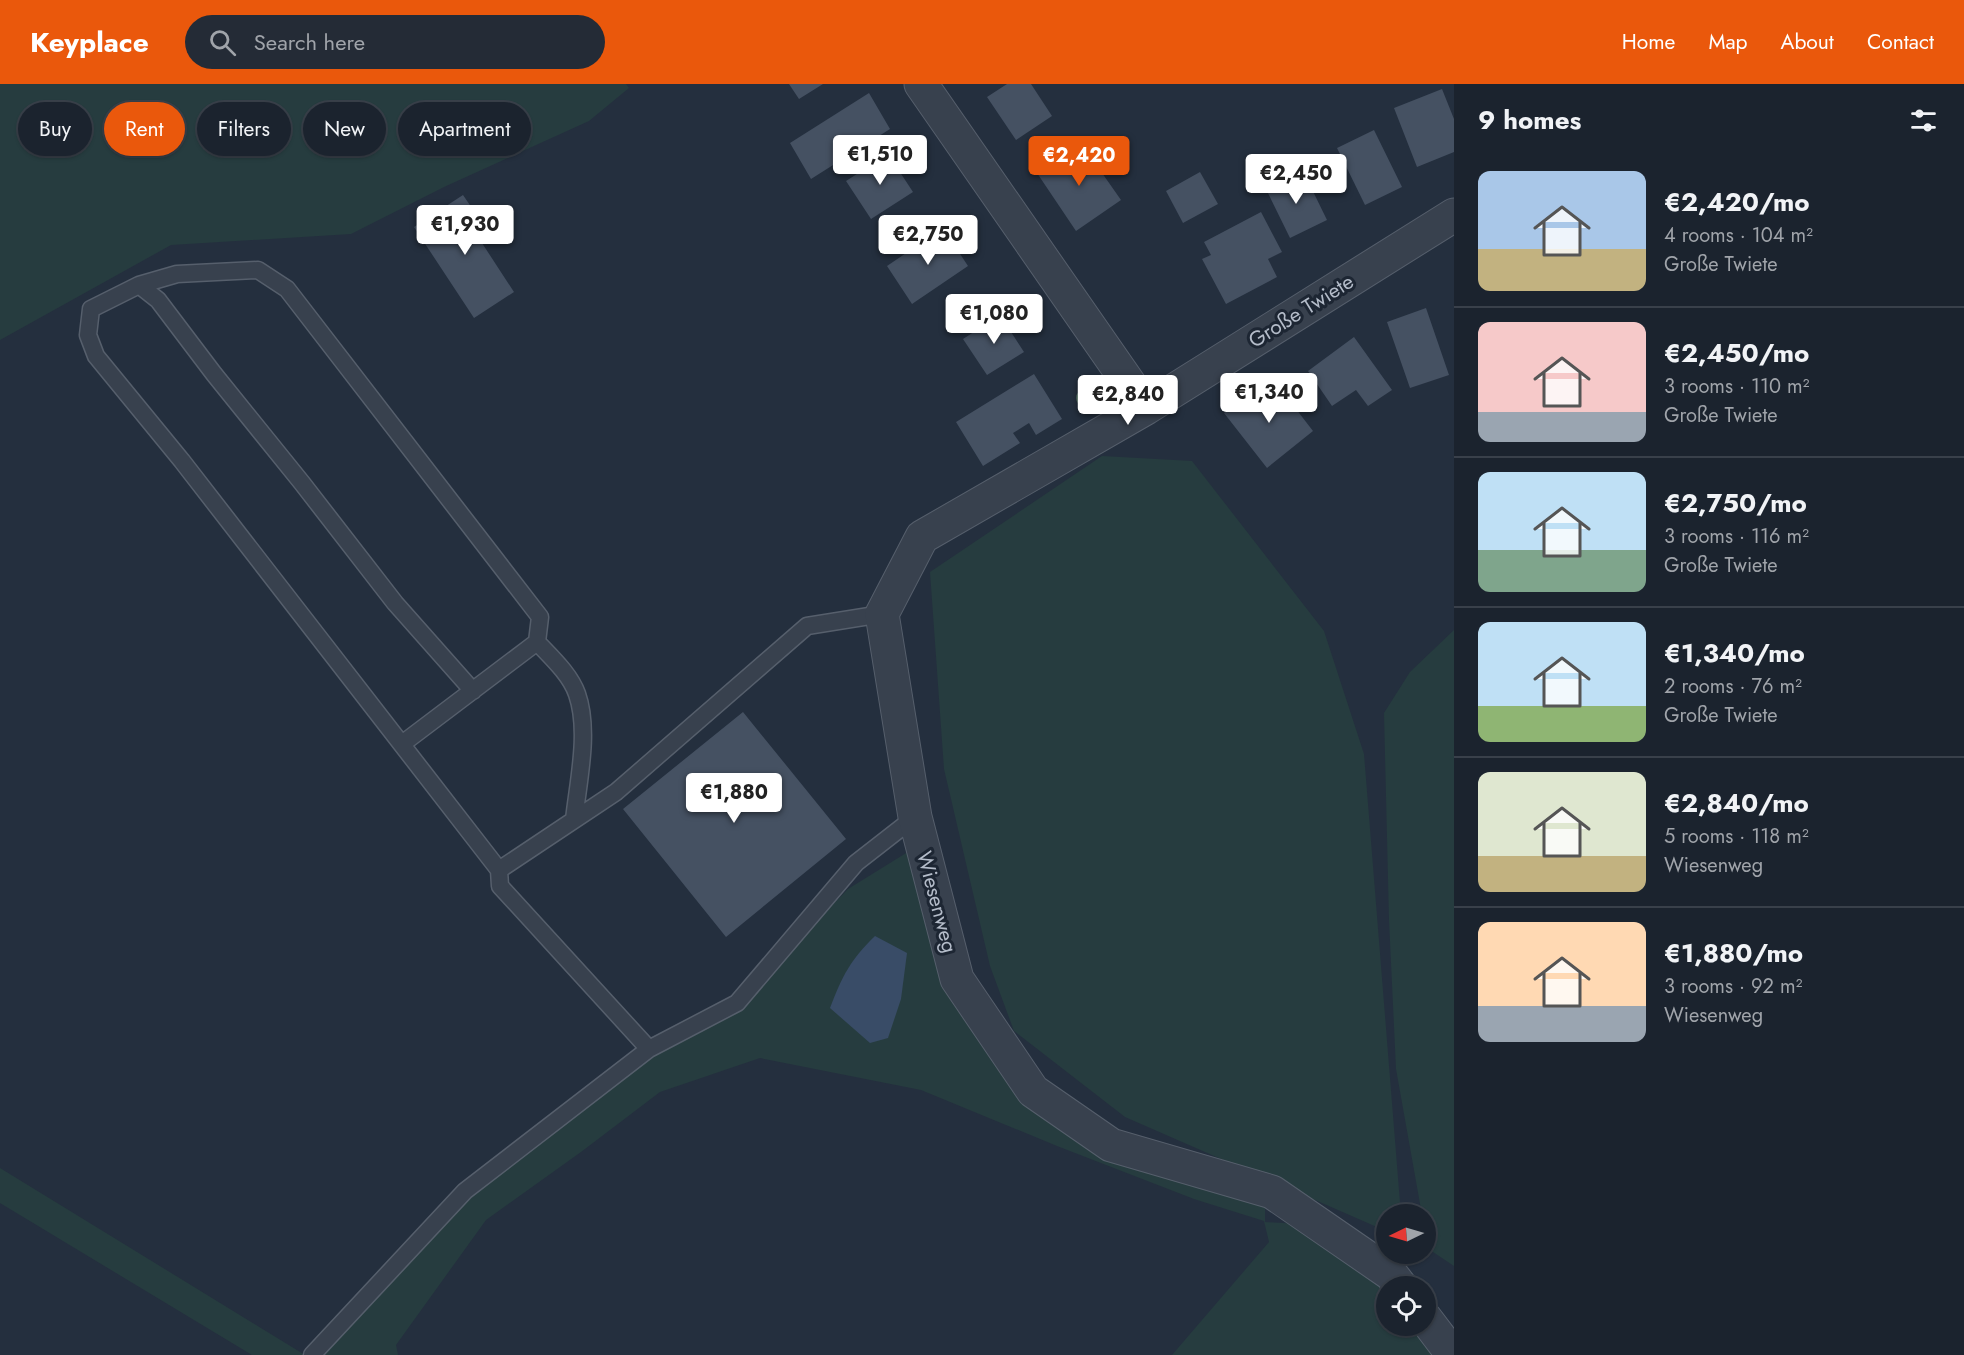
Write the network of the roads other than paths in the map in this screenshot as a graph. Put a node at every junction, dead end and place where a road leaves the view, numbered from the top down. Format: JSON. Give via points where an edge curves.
{"nodes":[{"id":1,"x":921,"y":84,"type":"edge"},
{"id":2,"x":1454,"y":215,"type":"edge"},
{"id":3,"x":139,"y":285,"type":"junction"},
{"id":4,"x":1146,"y":408,"type":"junction"},
{"id":5,"x":882,"y":614,"type":"junction"},
{"id":6,"x":537,"y":642,"type":"junction"},
{"id":7,"x":473,"y":691,"type":"junction"},
{"id":8,"x":402,"y":744,"type":"junction"},
{"id":9,"x":915,"y":817,"type":"junction"},
{"id":10,"x":574,"y":820,"type":"junction"},
{"id":11,"x":499,"y":870,"type":"junction"},
{"id":12,"x":649,"y":1049,"type":"junction"},
{"id":13,"x":1393,"y":1276,"type":"edge"},
{"id":14,"x":1436,"y":1333,"type":"edge"},
{"id":15,"x":312,"y":1355,"type":"edge"},
{"id":16,"x":1453,"y":1355,"type":"edge"}],
"edges":[{"from":1,"to":4,"type":"street"},
{"from":2,"to":4,"type":"street","name":"Große Twiete"},
{"from":3,"to":6,"type":"lane","via":[[177,274],[258,270],[286,289],[540,617]]},
{"from":3,"to":7,"type":"lane","via":[[158,300],[395,603]]},
{"from":3,"to":8,"type":"lane","via":[[91,309],[88,335],[96,356]]},
{"from":4,"to":5,"type":"street","via":[[922,537]]},
{"from":5,"to":9,"type":"street","name":"Wiesenweg"},
{"from":5,"to":10,"type":"lane","via":[[807,626],[616,792]]},
{"from":6,"to":7,"type":"lane"},
{"from":6,"to":10,"type":"lane","via":[[568,678],[577,694],[582,718]]},
{"from":7,"to":8,"type":"lane"},
{"from":8,"to":11,"type":"lane"},
{"from":9,"to":12,"type":"lane","via":[[856,863],[737,1003]]},
{"from":9,"to":13,"type":"street","name":"Wiesenweg","via":[[957,979],[1033,1091],[1111,1145],[1272,1192]]},
{"from":10,"to":11,"type":"lane"},
{"from":11,"to":12,"type":"lane","via":[[500,886]]},
{"from":12,"to":15,"type":"lane","via":[[465,1191]]},
{"from":14,"to":16,"type":"street"}]}
